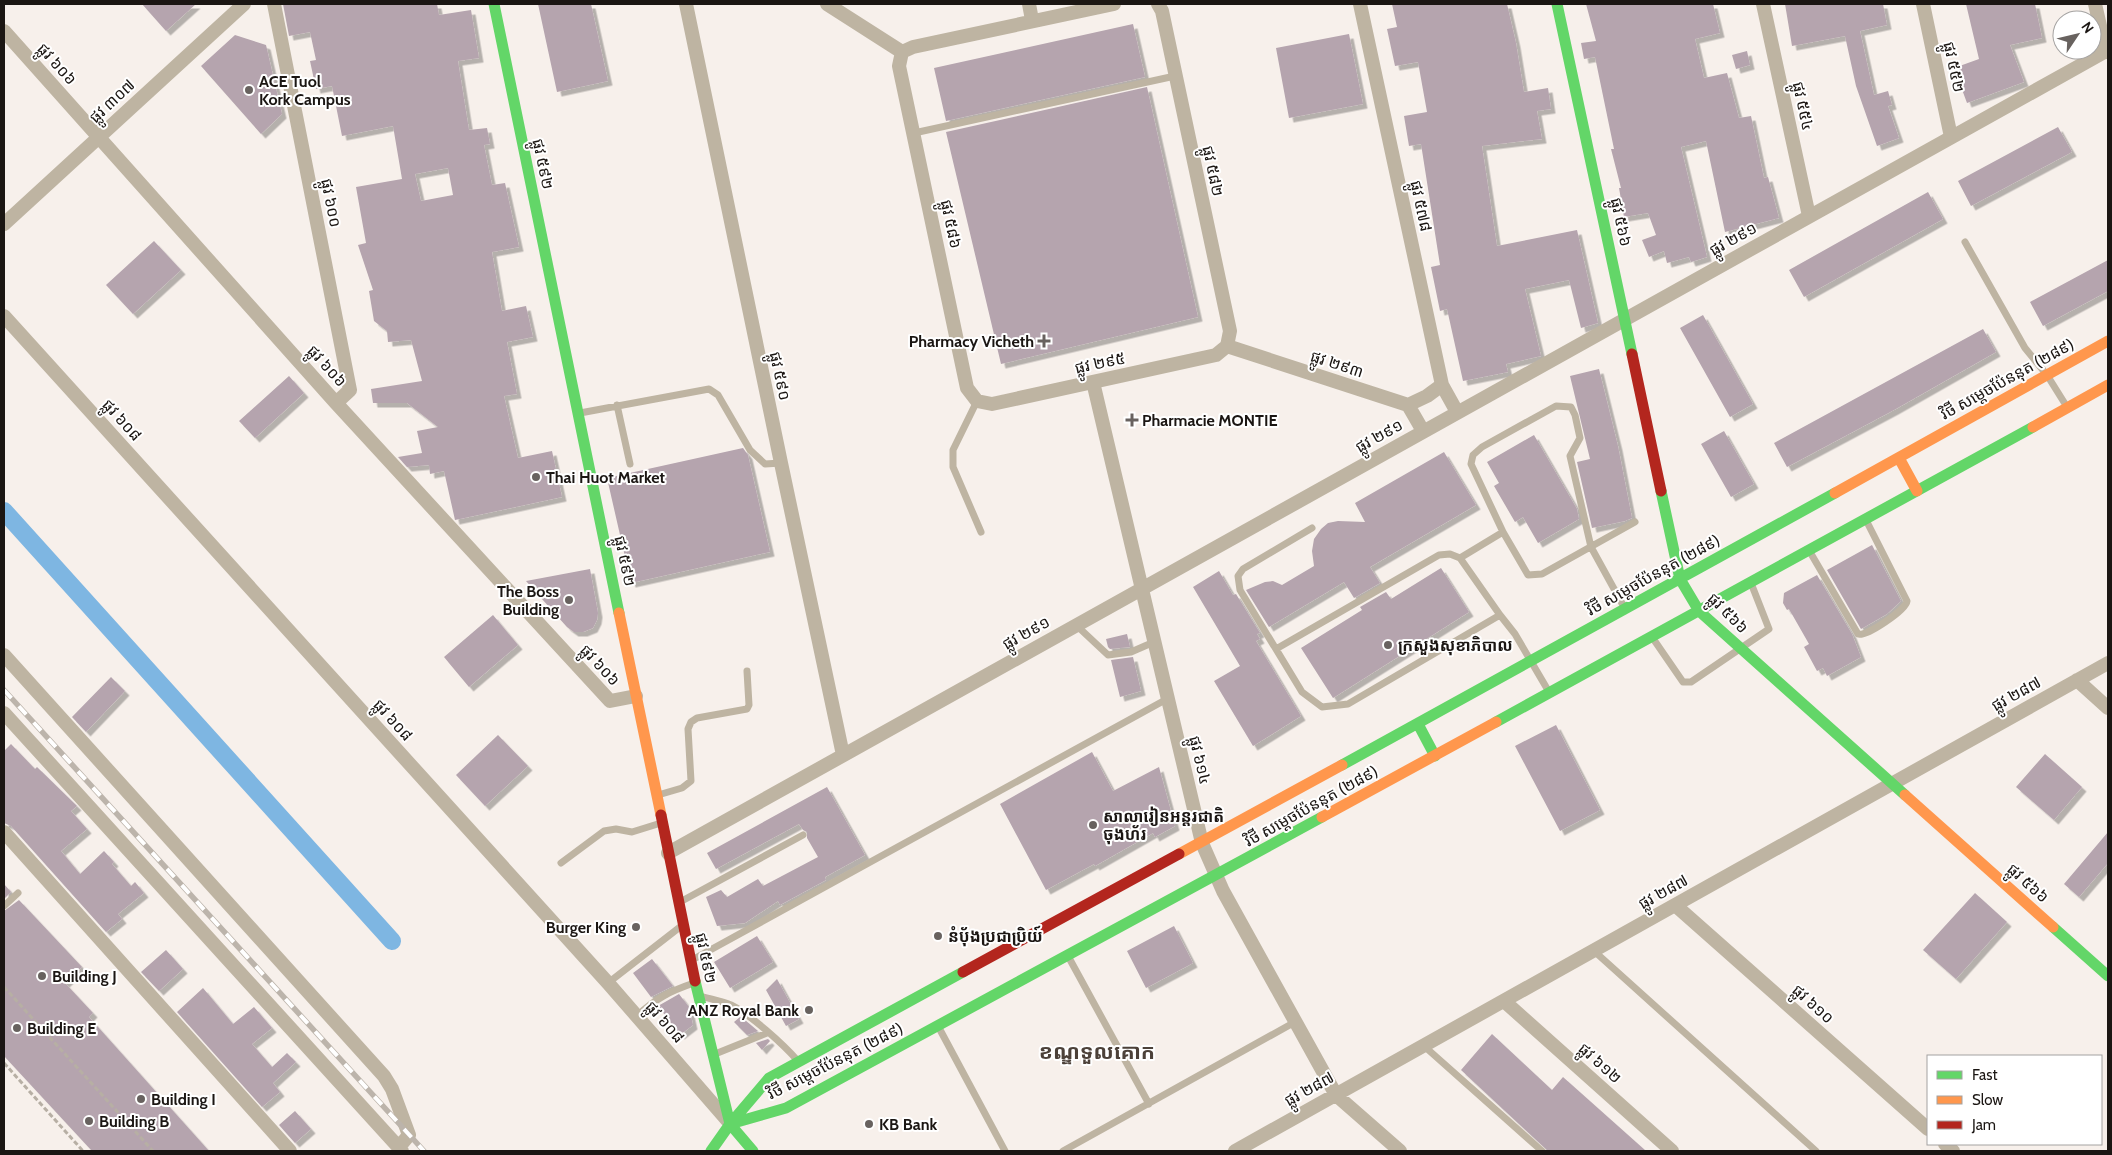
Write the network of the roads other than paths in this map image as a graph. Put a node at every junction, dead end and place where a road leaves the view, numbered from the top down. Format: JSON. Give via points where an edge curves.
{"nodes":[{"id":1,"x":274,"y":4,"type":"edge"},
{"id":2,"x":494,"y":4,"type":"edge"},
{"id":3,"x":686,"y":4,"type":"edge"},
{"id":4,"x":827,"y":4,"type":"edge"},
{"id":5,"x":1029,"y":4,"type":"edge"},
{"id":6,"x":1114,"y":4,"type":"edge"},
{"id":7,"x":1158,"y":4,"type":"edge"},
{"id":8,"x":1360,"y":4,"type":"edge"},
{"id":9,"x":1557,"y":4,"type":"edge"},
{"id":10,"x":1763,"y":4,"type":"edge"},
{"id":11,"x":1923,"y":4,"type":"edge"},
{"id":12,"x":2095,"y":4,"type":"edge"},
{"id":13,"x":235,"y":7,"type":"edge"},
{"id":14,"x":1032,"y":20,"type":"junction"},
{"id":15,"x":4,"y":31,"type":"edge"},
{"id":16,"x":2107,"y":51,"type":"edge"},
{"id":17,"x":902,"y":52,"type":"junction"},
{"id":18,"x":1175,"y":76,"type":"junction"},
{"id":19,"x":914,"y":132,"type":"junction"},
{"id":20,"x":99,"y":136,"type":"junction"},
{"id":21,"x":1951,"y":137,"type":"junction"},
{"id":22,"x":1809,"y":216,"type":"junction"},
{"id":23,"x":4,"y":224,"type":"edge"},
{"id":24,"x":1965,"y":242,"type":"dead end"},
{"id":25,"x":4,"y":316,"type":"edge"},
{"id":26,"x":1625,"y":319,"type":"junction"},
{"id":27,"x":2108,"y":341,"type":"edge"},
{"id":28,"x":1227,"y":346,"type":"junction"},
{"id":29,"x":2047,"y":375,"type":"junction"},
{"id":30,"x":1093,"y":382,"type":"junction"},
{"id":31,"x":1442,"y":385,"type":"junction"},
{"id":32,"x":2108,"y":385,"type":"edge"},
{"id":33,"x":977,"y":401,"type":"junction"},
{"id":34,"x":336,"y":403,"type":"junction"},
{"id":35,"x":617,"y":405,"type":"junction"},
{"id":36,"x":1408,"y":405,"type":"junction"},
{"id":37,"x":2067,"y":408,"type":"junction"},
{"id":38,"x":1457,"y":412,"type":"junction"},
{"id":39,"x":578,"y":413,"type":"junction"},
{"id":40,"x":1423,"y":431,"type":"junction"},
{"id":41,"x":1899,"y":458,"type":"junction"},
{"id":42,"x":780,"y":463,"type":"junction"},
{"id":43,"x":630,"y":464,"type":"dead end"},
{"id":44,"x":1917,"y":491,"type":"junction"},
{"id":45,"x":1866,"y":520,"type":"junction"},
{"id":46,"x":1636,"y":522,"type":"dead end"},
{"id":47,"x":1312,"y":528,"type":"dead end"},
{"id":48,"x":981,"y":532,"type":"dead end"},
{"id":49,"x":1503,"y":532,"type":"junction"},
{"id":50,"x":1591,"y":547,"type":"junction"},
{"id":51,"x":1809,"y":551,"type":"junction"},
{"id":52,"x":1460,"y":558,"type":"junction"},
{"id":53,"x":1680,"y":579,"type":"junction"},
{"id":54,"x":1750,"y":582,"type":"junction"},
{"id":55,"x":1141,"y":589,"type":"junction"},
{"id":56,"x":1626,"y":609,"type":"junction"},
{"id":57,"x":1699,"y":611,"type":"junction"},
{"id":58,"x":1500,"y":615,"type":"junction"},
{"id":59,"x":1076,"y":625,"type":"junction"},
{"id":60,"x":1652,"y":637,"type":"junction"},
{"id":61,"x":1154,"y":642,"type":"junction"},
{"id":62,"x":1739,"y":648,"type":"junction"},
{"id":63,"x":1276,"y":649,"type":"junction"},
{"id":64,"x":4,"y":655,"type":"edge"},
{"id":65,"x":1532,"y":661,"type":"junction"},
{"id":66,"x":2108,"y":663,"type":"edge"},
{"id":67,"x":747,"y":671,"type":"dead end"},
{"id":68,"x":2077,"y":680,"type":"junction"},
{"id":69,"x":1550,"y":694,"type":"junction"},
{"id":70,"x":636,"y":696,"type":"junction"},
{"id":71,"x":1167,"y":699,"type":"junction"},
{"id":72,"x":2108,"y":708,"type":"edge"},
{"id":73,"x":4,"y":714,"type":"edge"},
{"id":74,"x":1418,"y":724,"type":"junction"},
{"id":75,"x":843,"y":755,"type":"junction"},
{"id":76,"x":1435,"y":756,"type":"junction"},
{"id":77,"x":1893,"y":784,"type":"junction"},
{"id":78,"x":656,"y":795,"type":"junction"},
{"id":79,"x":662,"y":823,"type":"junction"},
{"id":80,"x":4,"y":832,"type":"edge"},
{"id":81,"x":803,"y":835,"type":"dead end"},
{"id":82,"x":1202,"y":843,"type":"junction"},
{"id":83,"x":668,"y":853,"type":"junction"},
{"id":84,"x":561,"y":863,"type":"dead end"},
{"id":85,"x":1215,"y":876,"type":"junction"},
{"id":86,"x":18,"y":893,"type":"dead end"},
{"id":87,"x":679,"y":903,"type":"junction"},
{"id":88,"x":1675,"y":905,"type":"junction"},
{"id":89,"x":4,"y":906,"type":"edge"},
{"id":90,"x":683,"y":925,"type":"junction"},
{"id":91,"x":1594,"y":951,"type":"junction"},
{"id":92,"x":1068,"y":956,"type":"junction"},
{"id":93,"x":690,"y":961,"type":"junction"},
{"id":94,"x":2108,"y":976,"type":"edge"},
{"id":95,"x":608,"y":983,"type":"junction"},
{"id":96,"x":695,"y":983,"type":"junction"},
{"id":97,"x":698,"y":995,"type":"junction"},
{"id":98,"x":1504,"y":1001,"type":"junction"},
{"id":99,"x":637,"y":1016,"type":"junction"},
{"id":100,"x":1294,"y":1022,"type":"junction"},
{"id":101,"x":938,"y":1026,"type":"junction"},
{"id":102,"x":768,"y":1033,"type":"junction"},
{"id":103,"x":1424,"y":1046,"type":"junction"},
{"id":104,"x":713,"y":1055,"type":"junction"},
{"id":105,"x":799,"y":1062,"type":"junction"},
{"id":106,"x":1336,"y":1095,"type":"junction"},
{"id":107,"x":1149,"y":1104,"type":"junction"},
{"id":108,"x":730,"y":1124,"type":"junction"},
{"id":109,"x":1927,"y":1128,"type":"edge"},
{"id":110,"x":401,"y":1149,"type":"edge"},
{"id":111,"x":290,"y":1151,"type":"edge"},
{"id":112,"x":711,"y":1151,"type":"edge"},
{"id":113,"x":753,"y":1151,"type":"edge"},
{"id":114,"x":1005,"y":1151,"type":"edge"},
{"id":115,"x":1063,"y":1151,"type":"edge"},
{"id":116,"x":1235,"y":1151,"type":"edge"},
{"id":117,"x":1400,"y":1151,"type":"edge"},
{"id":118,"x":1542,"y":1151,"type":"edge"},
{"id":119,"x":1672,"y":1151,"type":"edge"},
{"id":120,"x":1816,"y":1151,"type":"edge"}],
"edges":[{"from":1,"to":34,"type":"street","name":"ផ្លូវ ៦០០","via":[[350,390]]},
{"from":2,"to":39,"type":"main road","name":"ផ្លូវ ៥៩២"},
{"from":3,"to":42,"type":"street","name":"ផ្លូវ ៥៩០"},
{"from":4,"to":17,"type":"street"},
{"from":5,"to":14,"type":"street"},
{"from":6,"to":14,"type":"street"},
{"from":7,"to":18,"type":"street","name":"ផ្លូវ ៥៨២"},
{"from":8,"to":31,"type":"street","name":"ផ្លូវ ៥៧៨"},
{"from":9,"to":26,"type":"main road","name":"ផ្លូវ ៥៦៦"},
{"from":10,"to":22,"type":"street","name":"ផ្លូវ ៥៥៤"},
{"from":11,"to":21,"type":"street","name":"ផ្លូវ ៥៥២"},
{"from":12,"to":16,"type":"street"},
{"from":13,"to":20,"type":"street","name":"ផ្លូវ ៣០៧"},
{"from":14,"to":17,"type":"street"},
{"from":15,"to":20,"type":"street","name":"ផ្លូវ ៦០៦"},
{"from":16,"to":21,"type":"street","name":"ផ្លូវ ២៩១"},
{"from":17,"to":19,"type":"street","name":"ផ្លូវ ៥៨៦","via":[[899,66]]},
{"from":18,"to":19,"type":"lane"},
{"from":18,"to":28,"type":"street","name":"ផ្លូវ ៥៨២","via":[[1230,331]]},
{"from":19,"to":33,"type":"street","name":"ផ្លូវ ៥៨៦","via":[[967,388]]},
{"from":20,"to":23,"type":"street","name":"ផ្លូវ ៣០៧"},
{"from":20,"to":34,"type":"street","name":"ផ្លូវ ៦០៦"},
{"from":21,"to":22,"type":"street","name":"ផ្លូវ ២៩១"},
{"from":22,"to":26,"type":"street","name":"ផ្លូវ ២៩១"},
{"from":24,"to":29,"type":"lane","via":[[2025,348]]},
{"from":25,"to":95,"type":"street","name":"ផ្លូវ ៦០៨"},
{"from":26,"to":38,"type":"street","name":"ផ្លូវ ២៩១"},
{"from":26,"to":53,"type":"main road","name":"ផ្លូវ ៥៦៦"},
{"from":27,"to":29,"type":"main road","name":"វិថី សម្តេចប៉ែននុត (២៨៩)"},
{"from":28,"to":30,"type":"street","name":"ផ្លូវ ២៩៥","via":[[1216,355]]},
{"from":28,"to":36,"type":"street","name":"ផ្លូវ ២៩៣"},
{"from":29,"to":37,"type":"lane"},
{"from":29,"to":41,"type":"main road","name":"វិថី សម្តេចប៉ែននុត (២៨៩)"},
{"from":30,"to":33,"type":"street","name":"ផ្លូវ ២៩៥","via":[[992,404]]},
{"from":30,"to":55,"type":"street","name":"ផ្លូវ ៦១៤"},
{"from":31,"to":36,"type":"street"},
{"from":31,"to":38,"type":"street","name":"ផ្លូវ ៥៧៨"},
{"from":32,"to":37,"type":"main road","name":"វិថី សម្តេចប៉ែននុត (២៨៩)"},
{"from":33,"to":48,"type":"lane","via":[[952,456],[953,467]]},
{"from":34,"to":70,"type":"street","name":"ផ្លូវ ៦០៦","via":[[610,701]]},
{"from":35,"to":39,"type":"lane"},
{"from":35,"to":42,"type":"lane","via":[[709,389],[728,409],[750,450],[765,464]]},
{"from":35,"to":43,"type":"lane"},
{"from":36,"to":40,"type":"street"},
{"from":37,"to":44,"type":"main road","name":"វិថី សម្តេចប៉ែននុត (២៨៩)"},
{"from":38,"to":40,"type":"street","name":"ផ្លូវ ២៩១"},
{"from":39,"to":70,"type":"main road","name":"ផ្លូវ ៥៩២"},
{"from":40,"to":55,"type":"street","name":"ផ្លូវ ២៩១"},
{"from":41,"to":44,"type":"main road"},
{"from":41,"to":53,"type":"main road","name":"វិថី សម្តេចប៉ែននុត (២៨៩)"},
{"from":42,"to":75,"type":"street","name":"ផ្លូវ ៥៩០"},
{"from":44,"to":45,"type":"main road","name":"វិថី សម្តេចប៉ែននុត (២៨៩)"},
{"from":45,"to":51,"type":"main road","name":"វិថី សម្តេចប៉ែននុត (២៨៩)"},
{"from":45,"to":51,"type":"lane","via":[[1908,601],[1903,610],[1866,634],[1858,634]]},
{"from":46,"to":50,"type":"lane"},
{"from":47,"to":63,"type":"lane","via":[[1243,569],[1238,576],[1240,590]]},
{"from":49,"to":50,"type":"lane","via":[[1528,575],[1542,574]]},
{"from":49,"to":50,"type":"lane","via":[[1471,464],[1474,455],[1556,406],[1571,407],[1580,438],[1570,456]]},
{"from":49,"to":52,"type":"lane"},
{"from":50,"to":56,"type":"lane"},
{"from":51,"to":54,"type":"main road","name":"វិថី សម្តេចប៉ែននុត (២៨៩)"},
{"from":52,"to":58,"type":"lane"},
{"from":52,"to":63,"type":"lane","via":[[1439,554]]},
{"from":53,"to":56,"type":"main road","name":"វិថី សម្តេចប៉ែននុត (២៨៩)"},
{"from":53,"to":57,"type":"main road","name":"ផ្លូវ ៥៦៦"},
{"from":54,"to":57,"type":"main road","name":"វិថី សម្តេចប៉ែននុត (២៨៩)"},
{"from":54,"to":62,"type":"lane","via":[[1770,629]]},
{"from":55,"to":59,"type":"street","name":"ផ្លូវ ២៩១"},
{"from":55,"to":61,"type":"street","name":"ផ្លូវ ៦១៤"},
{"from":56,"to":65,"type":"main road","name":"វិថី សម្តេចប៉ែននុត (២៨៩)"},
{"from":57,"to":60,"type":"main road","name":"វិថី សម្តេចប៉ែននុត (២៨៩)"},
{"from":57,"to":62,"type":"main road","name":"ផ្លូវ ៥៦៦"},
{"from":58,"to":63,"type":"lane","via":[[1348,704],[1322,706],[1315,702],[1302,692]]},
{"from":58,"to":65,"type":"lane"},
{"from":59,"to":61,"type":"lane","via":[[1108,655],[1131,652]]},
{"from":59,"to":75,"type":"street","name":"ផ្លូវ ២៩១"},
{"from":60,"to":62,"type":"lane","via":[[1683,682],[1691,682]]},
{"from":60,"to":69,"type":"main road","name":"វិថី សម្តេចប៉ែននុត (២៨៩)"},
{"from":61,"to":71,"type":"street","name":"ផ្លូវ ៦១៤"},
{"from":62,"to":77,"type":"main road","name":"ផ្លូវ ៥៦៦"},
{"from":64,"to":110,"type":"street","via":[[384,1076],[409,1135]]},
{"from":65,"to":69,"type":"lane"},
{"from":65,"to":74,"type":"main road","name":"វិថី សម្តេចប៉ែននុត (២៨៩)"},
{"from":66,"to":68,"type":"street","name":"ផ្លូវ ២៨៧"},
{"from":67,"to":78,"type":"lane","via":[[749,706],[746,710],[697,718],[691,722],[688,730],[691,781],[682,788]]},
{"from":68,"to":72,"type":"street"},
{"from":68,"to":77,"type":"street","name":"ផ្លូវ ២៨៧"},
{"from":69,"to":76,"type":"main road","name":"វិថី សម្តេចប៉ែននុត (២៨៩)"},
{"from":70,"to":78,"type":"main road","name":"ផ្លូវ ៥៩២"},
{"from":71,"to":82,"type":"street","name":"ផ្លូវ ៦១៤"},
{"from":71,"to":93,"type":"lane"},
{"from":73,"to":110,"type":"street"},
{"from":74,"to":76,"type":"main road"},
{"from":74,"to":82,"type":"main road","name":"វិថី សម្តេចប៉ែននុត (២៨៩)"},
{"from":75,"to":83,"type":"street","name":"ផ្លូវ ២៩១"},
{"from":76,"to":85,"type":"main road","name":"វិថី សម្តេចប៉ែននុត (២៨៩)"},
{"from":77,"to":88,"type":"street","name":"ផ្លូវ ២៨៧"},
{"from":77,"to":94,"type":"main road","name":"ផ្លូវ ៥៦៦"},
{"from":78,"to":79,"type":"main road","name":"ផ្លូវ ៥៩២"},
{"from":79,"to":83,"type":"main road","name":"ផ្លូវ ៥៩២"},
{"from":79,"to":84,"type":"lane","via":[[632,832],[604,831]]},
{"from":80,"to":111,"type":"street"},
{"from":81,"to":87,"type":"lane"},
{"from":82,"to":85,"type":"street","name":"ផ្លូវ ៦១៤"},
{"from":82,"to":105,"type":"main road","name":"វិថី សម្តេចប៉ែននុត (២៨៩)"},
{"from":83,"to":87,"type":"main road","name":"ផ្លូវ ៥៩២"},
{"from":85,"to":92,"type":"main road","name":"វិថី សម្តេចប៉ែននុត (២៨៩)"},
{"from":85,"to":100,"type":"street","name":"ផ្លូវ ៦១៤"},
{"from":86,"to":89,"type":"lane"},
{"from":87,"to":90,"type":"main road","name":"ផ្លូវ ៥៩២"},
{"from":88,"to":91,"type":"street","name":"ផ្លូវ ២៨៧"},
{"from":88,"to":109,"type":"street","name":"ផ្លូវ ៦១០"},
{"from":90,"to":93,"type":"main road","name":"ផ្លូវ ៥៩២"},
{"from":90,"to":95,"type":"lane"},
{"from":91,"to":98,"type":"street","name":"ផ្លូវ ២៨៧"},
{"from":91,"to":120,"type":"lane"},
{"from":92,"to":101,"type":"main road","name":"វិថី សម្តេចប៉ែននុត (២៨៩)"},
{"from":92,"to":107,"type":"lane"},
{"from":93,"to":96,"type":"main road","name":"ផ្លូវ ៥៩២"},
{"from":95,"to":99,"type":"street","name":"ផ្លូវ ៦០៨"},
{"from":96,"to":97,"type":"main road","name":"ផ្លូវ ៥៩២"},
{"from":96,"to":99,"type":"lane","via":[[653,1001]]},
{"from":97,"to":102,"type":"lane","via":[[731,1006]]},
{"from":97,"to":104,"type":"main road","name":"ផ្លូវ ៥៩២"},
{"from":98,"to":103,"type":"street","name":"ផ្លូវ ២៨៧"},
{"from":98,"to":119,"type":"street","name":"ផ្លូវ ៦១២"},
{"from":99,"to":108,"type":"street","name":"ផ្លូវ ៦០៨"},
{"from":100,"to":106,"type":"street","name":"ផ្លូវ ៦១៤"},
{"from":100,"to":107,"type":"lane"},
{"from":101,"to":108,"type":"main road","name":"វិថី សម្តេចប៉ែននុត (២៨៩)","via":[[786,1108]]},
{"from":101,"to":114,"type":"lane"},
{"from":102,"to":104,"type":"lane"},
{"from":102,"to":105,"type":"lane"},
{"from":103,"to":106,"type":"street","name":"ផ្លូវ ២៨៧"},
{"from":103,"to":118,"type":"lane"},
{"from":104,"to":108,"type":"main road","name":"ផ្លូវ ៥៩២"},
{"from":105,"to":108,"type":"main road","name":"វិថី សម្តេចប៉ែននុត (២៨៩)","via":[[769,1078]]},
{"from":106,"to":116,"type":"street","name":"ផ្លូវ ២៨៧"},
{"from":106,"to":117,"type":"street","name":"ផ្លូវ ៦១៤"},
{"from":107,"to":115,"type":"lane"},
{"from":108,"to":112,"type":"main road"},
{"from":108,"to":113,"type":"main road","name":"ផ្លូវ ៦០៨"}]}
